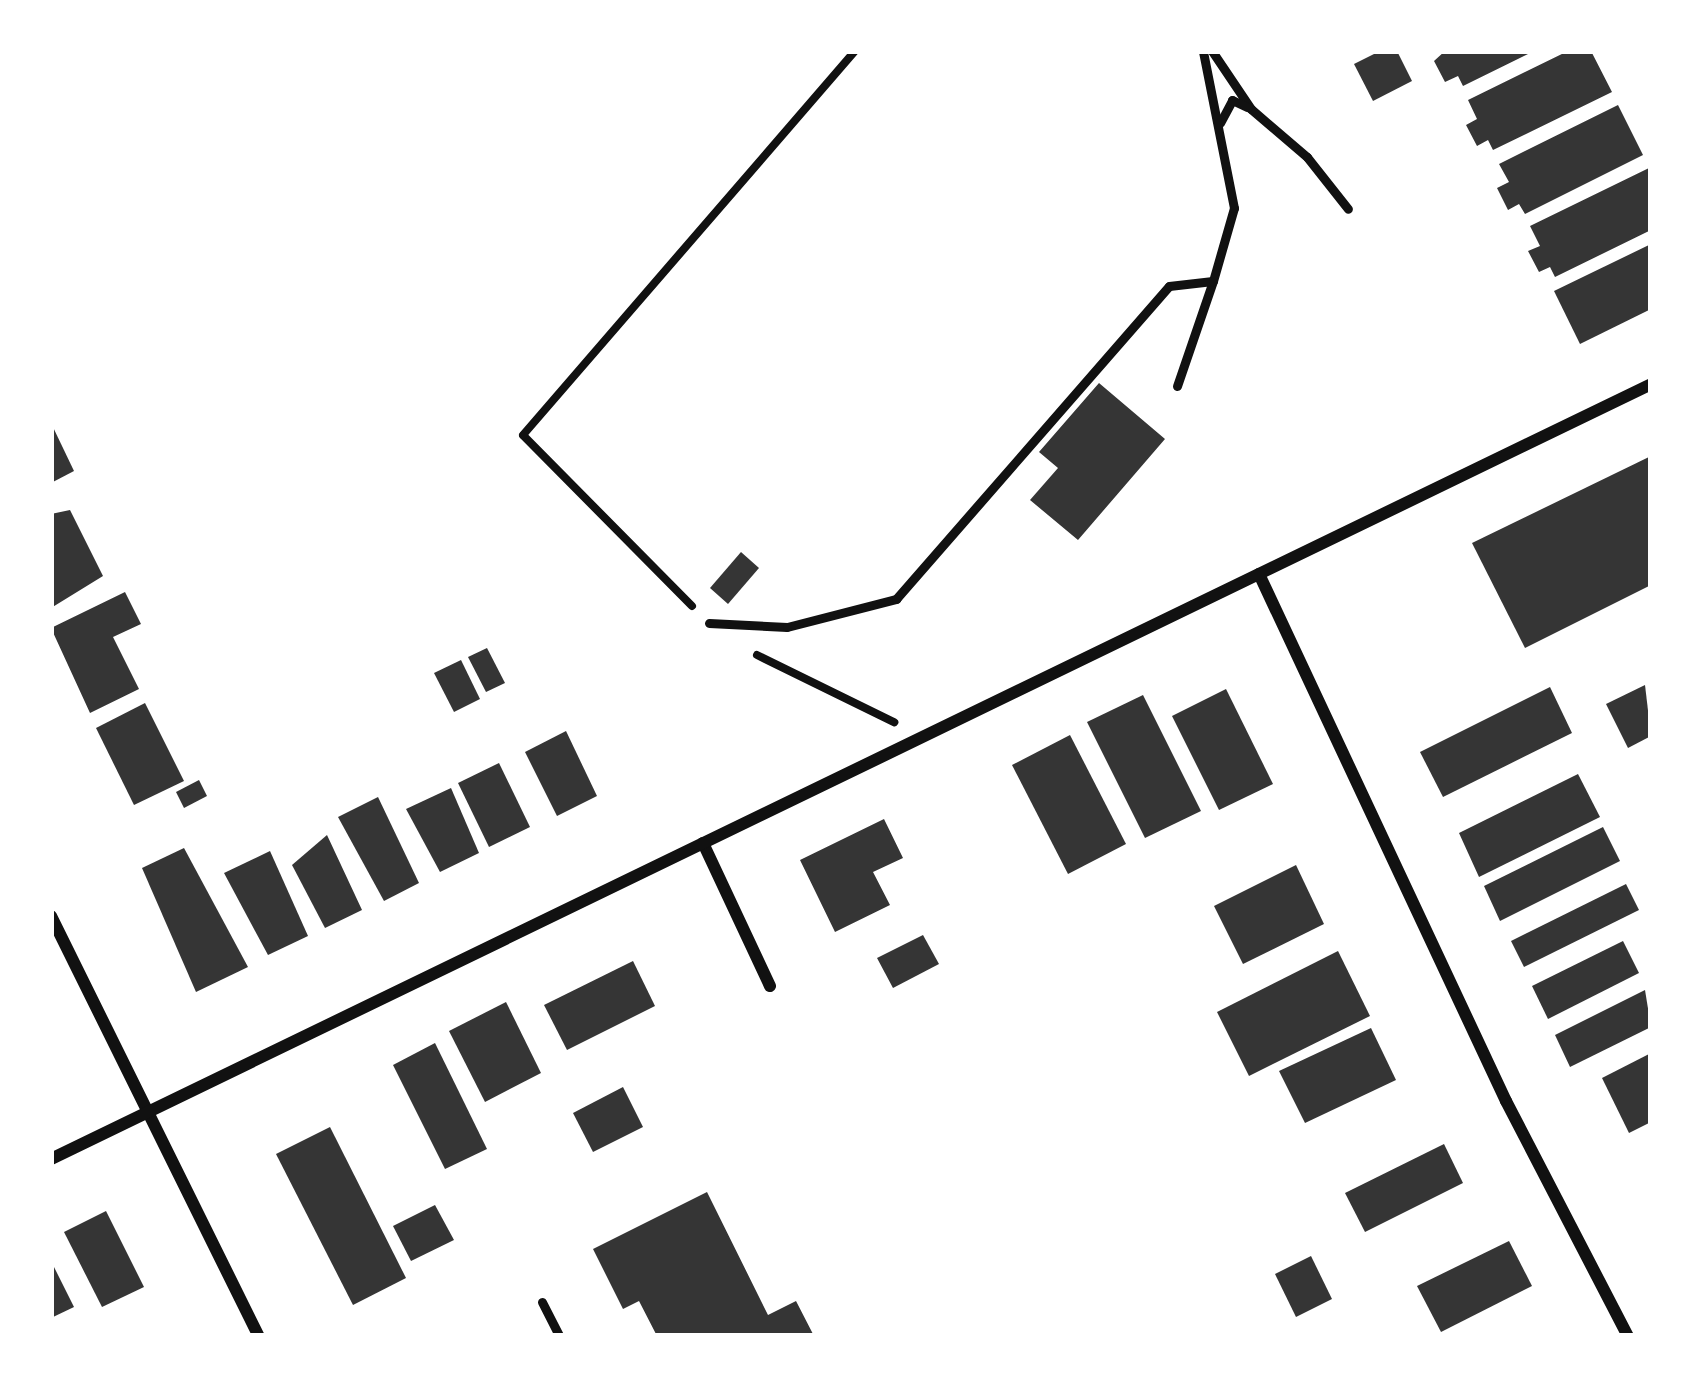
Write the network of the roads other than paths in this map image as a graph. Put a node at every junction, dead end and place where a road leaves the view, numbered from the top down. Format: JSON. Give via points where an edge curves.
{"nodes":[{"id":1,"x":1208,"y":51,"type":"edge"},
{"id":2,"x":1250,"y":109,"type":"junction"},
{"id":3,"x":1219,"y":129,"type":"junction"},
{"id":4,"x":1348,"y":209,"type":"dead end"},
{"id":5,"x":1213,"y":281,"type":"junction"},
{"id":6,"x":1651,"y":384,"type":"edge"},
{"id":7,"x":1177,"y":386,"type":"dead end"},
{"id":8,"x":1258,"y":574,"type":"junction"},
{"id":9,"x":709,"y":623,"type":"road end"},
{"id":10,"x":703,"y":843,"type":"junction"},
{"id":11,"x":51,"y":916,"type":"edge"},
{"id":12,"x":770,"y":986,"type":"dead end"},
{"id":13,"x":150,"y":1112,"type":"junction"},
{"id":14,"x":51,"y":1159,"type":"edge"},
{"id":15,"x":542,"y":1302,"type":"dead end"},
{"id":16,"x":260,"y":1336,"type":"edge"},
{"id":17,"x":559,"y":1336,"type":"edge"},
{"id":18,"x":1628,"y":1336,"type":"edge"}],
"edges":[{"from":1,"to":2,"type":"lane"},
{"from":1,"to":3,"type":"lane"},
{"from":2,"to":3,"type":"lane","via":[[1232,100]]},
{"from":2,"to":4,"type":"lane","via":[[1307,158]]},
{"from":3,"to":5,"type":"lane","via":[[1234,208]]},
{"from":5,"to":7,"type":"lane"},
{"from":5,"to":9,"type":"lane","via":[[1169,286],[896,599],[787,627]]},
{"from":6,"to":8,"type":"street"},
{"from":8,"to":10,"type":"street"},
{"from":8,"to":18,"type":"street","via":[[1506,1101]]},
{"from":10,"to":12,"type":"street"},
{"from":10,"to":13,"type":"street"},
{"from":11,"to":13,"type":"street"},
{"from":13,"to":14,"type":"street"},
{"from":13,"to":16,"type":"street"},
{"from":15,"to":17,"type":"lane"}]}
